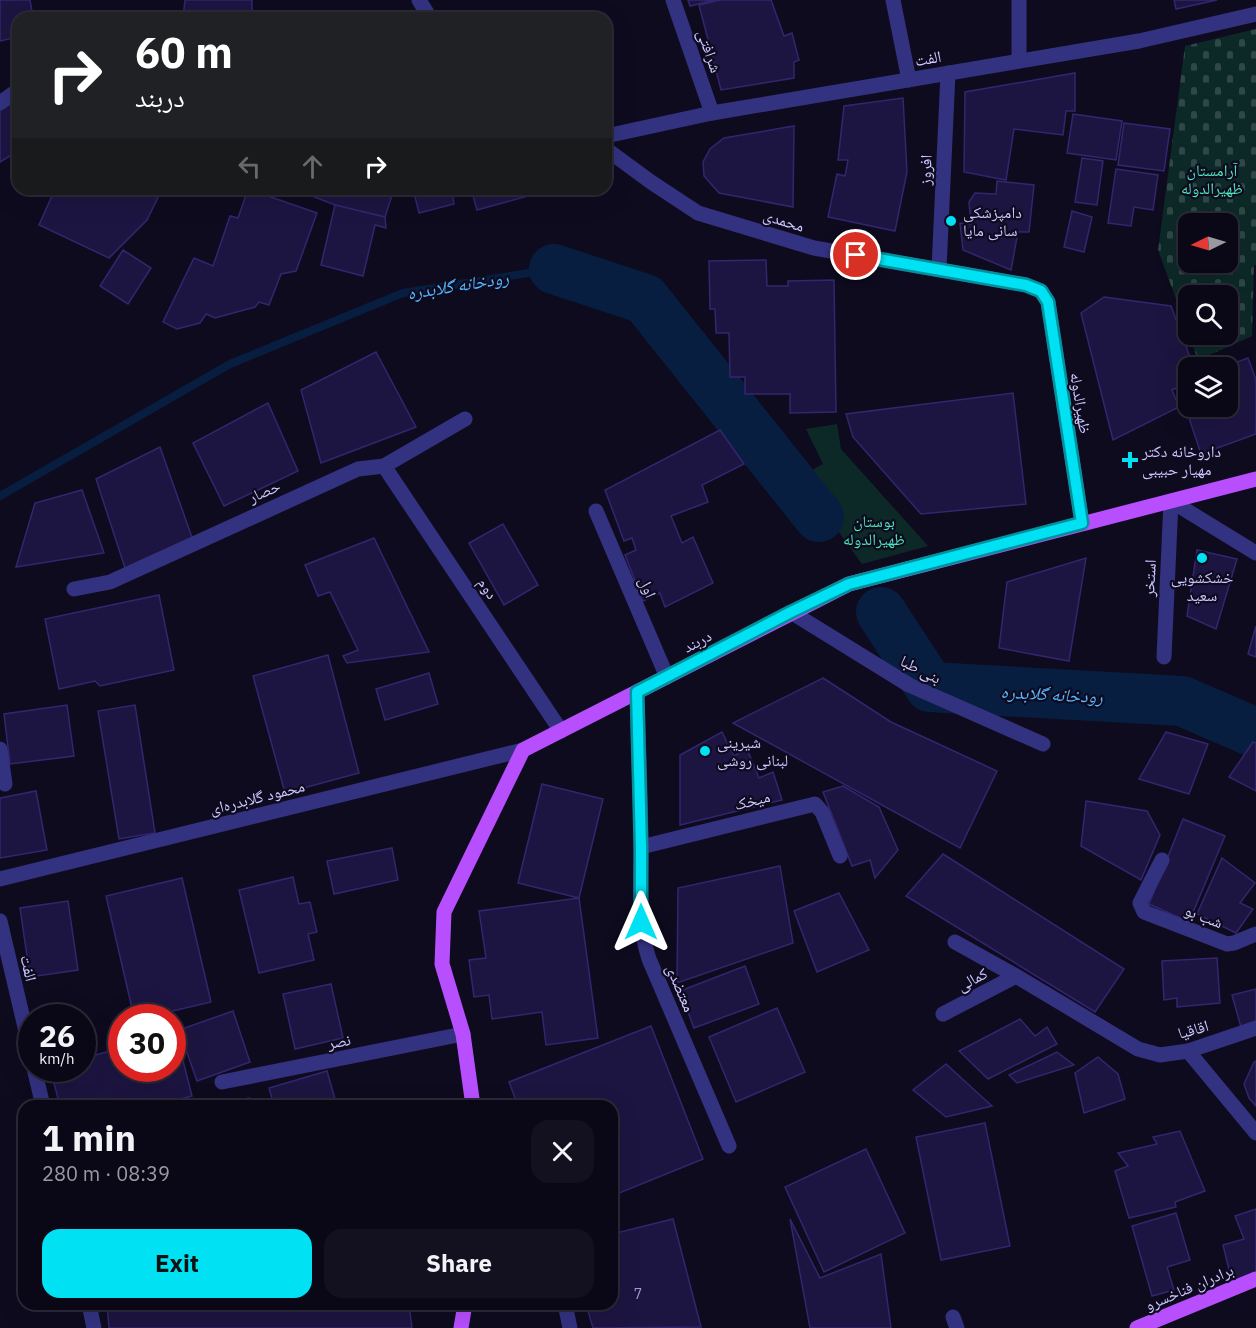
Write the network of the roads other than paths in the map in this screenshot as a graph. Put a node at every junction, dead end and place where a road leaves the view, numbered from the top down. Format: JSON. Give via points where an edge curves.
{"nodes":[{"id":1,"x":673,"y":0,"type":"edge"},
{"id":2,"x":893,"y":0,"type":"edge"},
{"id":3,"x":1019,"y":0,"type":"edge"},
{"id":4,"x":1256,"y":14,"type":"edge"},
{"id":5,"x":1019,"y":61,"type":"junction"},
{"id":6,"x":948,"y":73,"type":"junction"},
{"id":7,"x":909,"y":80,"type":"junction"},
{"id":8,"x":712,"y":113,"type":"junction"},
{"id":9,"x":612,"y":135,"type":"edge"},
{"id":10,"x":612,"y":153,"type":"edge"},
{"id":11,"x":939,"y":269,"type":"junction"},
{"id":12,"x":1041,"y":291,"type":"joint"},
{"id":13,"x":465,"y":419,"type":"dead end"},
{"id":14,"x":384,"y":466,"type":"junction"},
{"id":15,"x":1256,"y":479,"type":"edge"},
{"id":16,"x":1171,"y":501,"type":"junction"},
{"id":17,"x":596,"y":511,"type":"dead end"},
{"id":18,"x":1082,"y":523,"type":"junction"},
{"id":19,"x":1256,"y":553,"type":"edge"},
{"id":20,"x":74,"y":589,"type":"dead end"},
{"id":21,"x":791,"y":612,"type":"junction"},
{"id":22,"x":1164,"y":657,"type":"dead end"},
{"id":23,"x":667,"y":677,"type":"junction"},
{"id":24,"x":637,"y":692,"type":"junction"},
{"id":25,"x":561,"y":731,"type":"junction"},
{"id":26,"x":1043,"y":744,"type":"dead end"},
{"id":27,"x":0,"y":749,"type":"edge"},
{"id":28,"x":523,"y":750,"type":"junction"},
{"id":29,"x":5,"y":784,"type":"dead end"},
{"id":30,"x":641,"y":847,"type":"junction"},
{"id":31,"x":840,"y":856,"type":"dead end"},
{"id":32,"x":1162,"y":860,"type":"dead end"},
{"id":33,"x":0,"y":879,"type":"edge"},
{"id":34,"x":0,"y":921,"type":"edge"},
{"id":35,"x":1256,"y":934,"type":"edge"},
{"id":36,"x":955,"y":942,"type":"dead end"},
{"id":37,"x":1016,"y":976,"type":"junction"},
{"id":38,"x":20,"y":1004,"type":"edge"},
{"id":39,"x":944,"y":1014,"type":"dead end"},
{"id":40,"x":1256,"y":1028,"type":"edge"},
{"id":41,"x":463,"y":1034,"type":"junction"},
{"id":42,"x":1188,"y":1051,"type":"junction"},
{"id":43,"x":37,"y":1082,"type":"edge"},
{"id":44,"x":222,"y":1082,"type":"dead end"},
{"id":45,"x":42,"y":1100,"type":"edge"},
{"id":46,"x":474,"y":1100,"type":"edge"},
{"id":47,"x":1256,"y":1133,"type":"edge"},
{"id":48,"x":729,"y":1146,"type":"dead end"},
{"id":49,"x":1256,"y":1279,"type":"edge"},
{"id":50,"x":90,"y":1310,"type":"edge"},
{"id":51,"x":464,"y":1310,"type":"edge"},
{"id":52,"x":566,"y":1310,"type":"edge"},
{"id":53,"x":94,"y":1328,"type":"edge"},
{"id":54,"x":460,"y":1328,"type":"edge"},
{"id":55,"x":570,"y":1328,"type":"edge"},
{"id":56,"x":1137,"y":1328,"type":"edge"}],
"edges":[{"from":1,"to":8,"type":"street","name":"شرافتی"},
{"from":2,"to":7,"type":"street"},
{"from":3,"to":5,"type":"street"},
{"from":4,"to":5,"type":"street","name":"الفت","via":[[1140,41]]},
{"from":5,"to":6,"type":"street","name":"الفت"},
{"from":6,"to":7,"type":"street","name":"الفت"},
{"from":6,"to":11,"type":"street","name":"افروز"},
{"from":7,"to":8,"type":"street","name":"الفت"},
{"from":8,"to":9,"type":"street","name":"الفت"},
{"from":10,"to":11,"type":"street","name":"محمدی","via":[[698,213],[814,248]]},
{"from":11,"to":12,"type":"street","name":"محمدی"},
{"from":12,"to":18,"type":"street","name":"ظهیرالدوله","via":[[1048,302]]},
{"from":13,"to":14,"type":"street","name":"حصار"},
{"from":14,"to":20,"type":"street","name":"حصار","via":[[358,468],[110,582]]},
{"from":14,"to":25,"type":"street","name":"دوم"},
{"from":15,"to":16,"type":"main road","name":"دربند"},
{"from":16,"to":18,"type":"main road","name":"دربند"},
{"from":16,"to":19,"type":"street"},
{"from":16,"to":22,"type":"street","name":"استخر"},
{"from":17,"to":23,"type":"street","name":"اول"},
{"from":18,"to":21,"type":"main road","name":"دربند","via":[[849,584]]},
{"from":21,"to":23,"type":"main road","name":"دربند"},
{"from":21,"to":26,"type":"street","name":"بنی طبا","via":[[909,686]]},
{"from":23,"to":24,"type":"main road","name":"دربند"},
{"from":24,"to":25,"type":"main road","name":"دربند"},
{"from":24,"to":30,"type":"street","name":"معتضدی"},
{"from":25,"to":28,"type":"main road","name":"دربند"},
{"from":27,"to":29,"type":"street"},
{"from":28,"to":33,"type":"street","name":"محمود گلابدره‌ای"},
{"from":28,"to":41,"type":"main road","via":[[444,912],[442,964]]},
{"from":30,"to":31,"type":"street","name":"میخک","via":[[815,804]]},
{"from":30,"to":48,"type":"street","name":"معتضدی","via":[[643,943]]},
{"from":32,"to":35,"type":"street","name":"شب بو","via":[[1140,903],[1144,912],[1227,944]]},
{"from":34,"to":38,"type":"street","name":"الفت"},
{"from":36,"to":37,"type":"street"},
{"from":37,"to":39,"type":"street","name":"کمالی"},
{"from":37,"to":42,"type":"street","name":"اقاقیا","via":[[1138,1049],[1160,1055]]},
{"from":40,"to":42,"type":"street","name":"اقاقیا"},
{"from":41,"to":44,"type":"street","name":"نصر"},
{"from":41,"to":46,"type":"main road"},
{"from":42,"to":47,"type":"street"},
{"from":43,"to":45,"type":"street"},
{"from":49,"to":56,"type":"main road","name":"برادران فناخسرو"},
{"from":50,"to":53,"type":"street"},
{"from":51,"to":54,"type":"main road"},
{"from":52,"to":55,"type":"street"}]}
